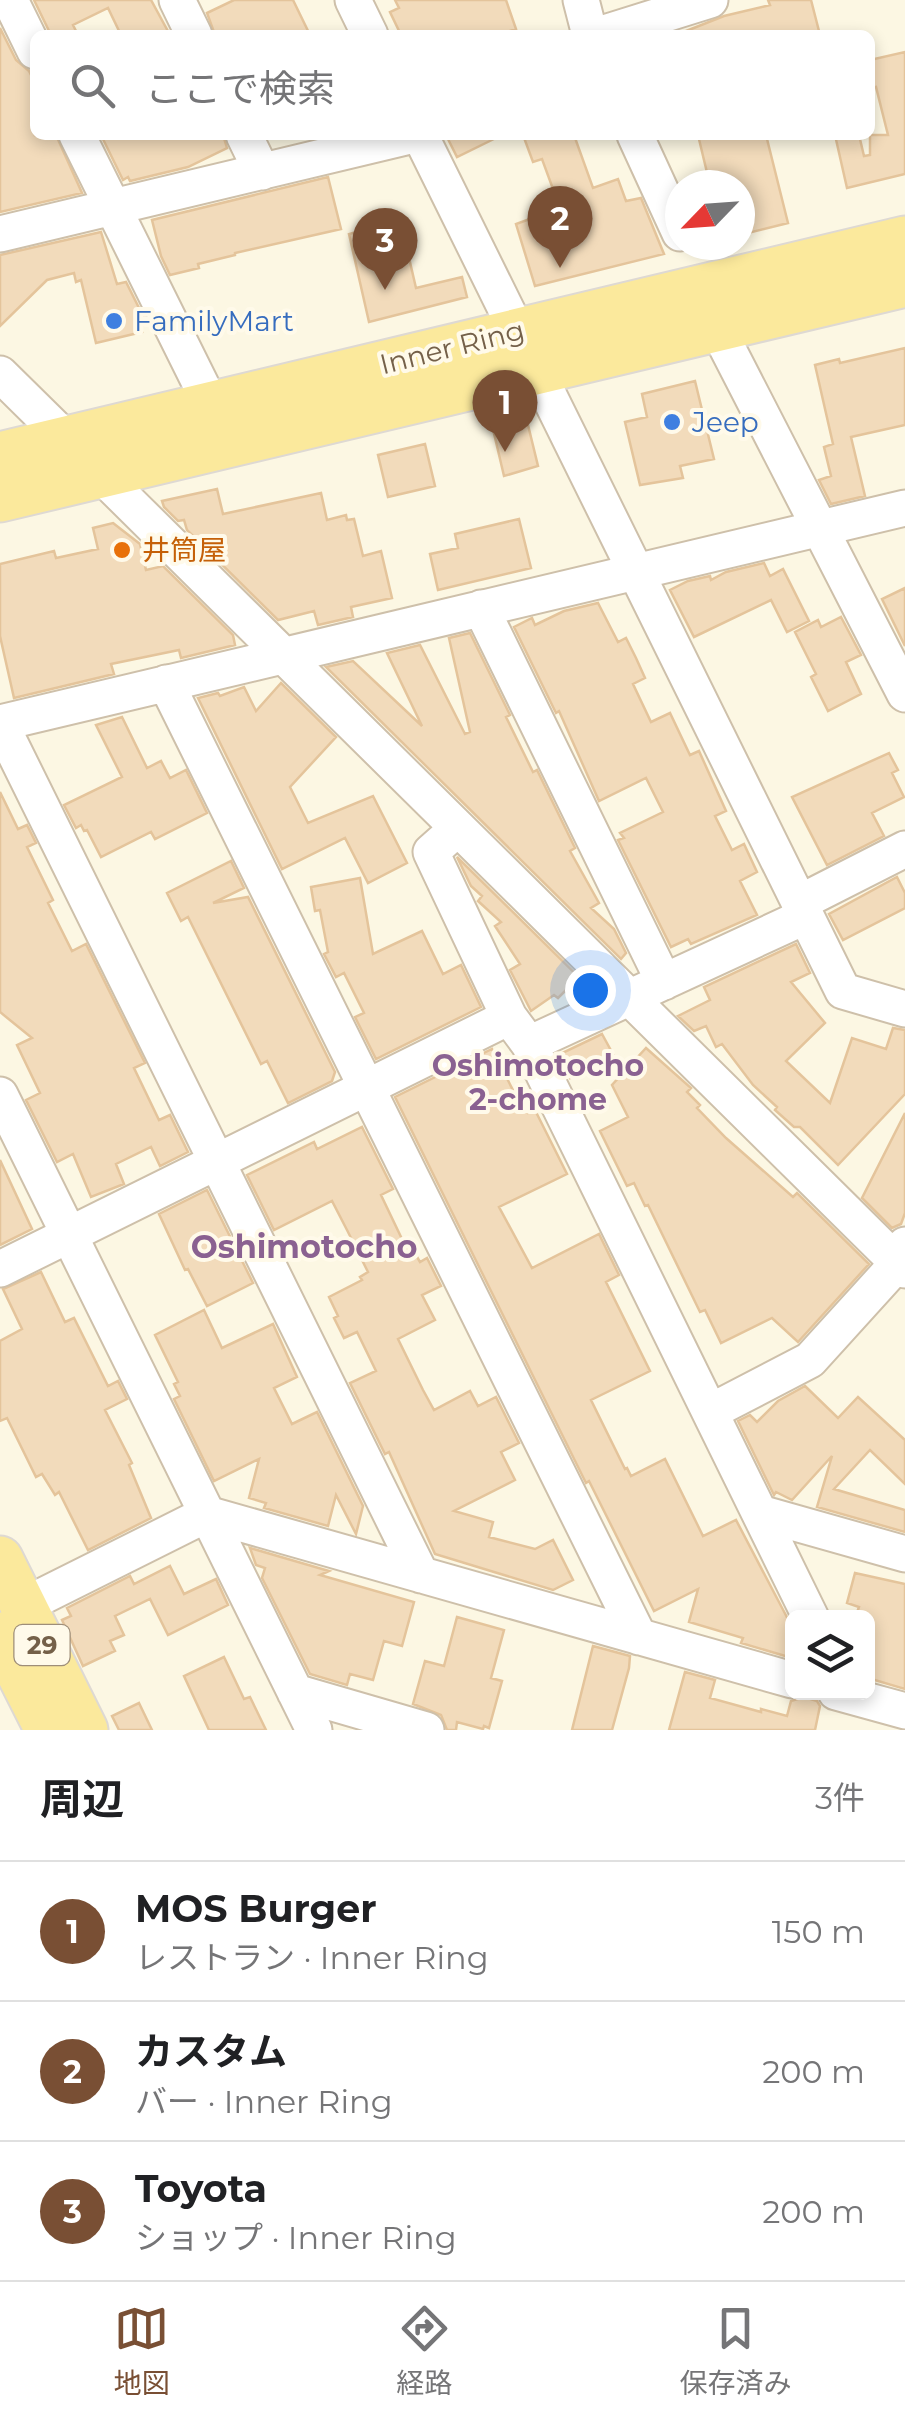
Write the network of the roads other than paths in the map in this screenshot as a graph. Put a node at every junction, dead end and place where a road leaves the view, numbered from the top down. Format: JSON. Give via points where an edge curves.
{"nodes":[{"id":1,"x":10,"y":0,"type":"edge"},
{"id":2,"x":177,"y":0,"type":"edge"},
{"id":3,"x":353,"y":0,"type":"edge"},
{"id":4,"x":580,"y":0,"type":"edge"},
{"id":5,"x":710,"y":0,"type":"edge"},
{"id":6,"x":192,"y":30,"type":"edge"},
{"id":7,"x":368,"y":30,"type":"edge"},
{"id":8,"x":592,"y":30,"type":"edge"},
{"id":9,"x":611,"y":30,"type":"edge"},
{"id":10,"x":30,"y":41,"type":"edge"},
{"id":11,"x":78,"y":140,"type":"edge"},
{"id":12,"x":246,"y":140,"type":"edge"},
{"id":13,"x":396,"y":140,"type":"edge"},
{"id":14,"x":419,"y":140,"type":"edge"},
{"id":15,"x":638,"y":140,"type":"edge"},
{"id":16,"x":262,"y":172,"type":"junction"},
{"id":17,"x":665,"y":200,"type":"edge"},
{"id":18,"x":112,"y":207,"type":"junction"},
{"id":19,"x":0,"y":234,"type":"edge"},
{"id":20,"x":905,"y":239,"type":"edge"},
{"id":21,"x":692,"y":260,"type":"edge"},
{"id":22,"x":905,"y":284,"type":"edge"},
{"id":23,"x":711,"y":307,"type":"junction"},
{"id":24,"x":525,"y":352,"type":"junction"},
{"id":25,"x":0,"y":374,"type":"edge"},
{"id":26,"x":210,"y":405,"type":"junction"},
{"id":27,"x":66,"y":440,"type":"junction"},
{"id":28,"x":0,"y":455,"type":"edge"},
{"id":29,"x":102,"y":475,"type":"junction"},
{"id":30,"x":0,"y":498,"type":"edge"},
{"id":31,"x":905,"y":508,"type":"edge"},
{"id":32,"x":819,"y":528,"type":"junction"},
{"id":33,"x":634,"y":572,"type":"junction"},
{"id":34,"x":481,"y":608,"type":"junction"},
{"id":35,"x":283,"y":654,"type":"junction"},
{"id":36,"x":166,"y":682,"type":"junction"},
{"id":37,"x":905,"y":694,"type":"edge"},
{"id":38,"x":0,"y":723,"type":"edge"},
{"id":39,"x":458,"y":828,"type":"junction"},
{"id":40,"x":905,"y":849,"type":"edge"},
{"id":41,"x":802,"y":910,"type":"junction"},
{"id":42,"x":664,"y":982,"type":"junction"},
{"id":43,"x":631,"y":997,"type":"junction"},
{"id":44,"x":905,"y":1009,"type":"edge"},
{"id":45,"x":519,"y":1031,"type":"junction"},
{"id":46,"x":366,"y":1088,"type":"junction"},
{"id":47,"x":0,"y":1094,"type":"edge"},
{"id":48,"x":216,"y":1162,"type":"junction"},
{"id":49,"x":70,"y":1235,"type":"junction"},
{"id":50,"x":903,"y":1259,"type":"edge"},
{"id":51,"x":0,"y":1269,"type":"edge"},
{"id":52,"x":710,"y":1412,"type":"junction"},
{"id":53,"x":760,"y":1513,"type":"junction"},
{"id":54,"x":207,"y":1514,"type":"junction"},
{"id":55,"x":905,"y":1554,"type":"edge"},
{"id":56,"x":0,"y":1560,"type":"edge"},
{"id":57,"x":420,"y":1575,"type":"junction"},
{"id":58,"x":807,"y":1610,"type":"edge"},
{"id":59,"x":12,"y":1621,"type":"edge"},
{"id":60,"x":639,"y":1637,"type":"junction"},
{"id":61,"x":785,"y":1678,"type":"edge"},
{"id":62,"x":295,"y":1692,"type":"junction"},
{"id":63,"x":846,"y":1702,"type":"edge"},
{"id":64,"x":905,"y":1711,"type":"edge"},
{"id":65,"x":48,"y":1730,"type":"edge"},
{"id":66,"x":84,"y":1730,"type":"edge"},
{"id":67,"x":314,"y":1730,"type":"edge"},
{"id":68,"x":426,"y":1730,"type":"edge"}],
"edges":[{"from":1,"to":10,"type":"street"},
{"from":2,"to":6,"type":"street"},
{"from":3,"to":7,"type":"street"},
{"from":4,"to":8,"type":"street"},
{"from":5,"to":9,"type":"street"},
{"from":11,"to":18,"type":"street"},
{"from":12,"to":16,"type":"street"},
{"from":13,"to":16,"type":"street"},
{"from":14,"to":24,"type":"street"},
{"from":15,"to":17,"type":"street"},
{"from":16,"to":18,"type":"street"},
{"from":18,"to":19,"type":"street"},
{"from":18,"to":26,"type":"street"},
{"from":20,"to":23,"type":"main road","name":"Inner Ring"},
{"from":21,"to":23,"type":"street"},
{"from":22,"to":23,"type":"main road","name":"Inner Ring"},
{"from":23,"to":24,"type":"main road","name":"Inner Ring"},
{"from":23,"to":32,"type":"street"},
{"from":24,"to":26,"type":"main road","name":"Inner Ring"},
{"from":24,"to":29,"type":"main road","name":"Inner Ring"},
{"from":24,"to":33,"type":"street"},
{"from":25,"to":27,"type":"street"},
{"from":26,"to":27,"type":"main road","name":"Inner Ring"},
{"from":27,"to":28,"type":"main road","name":"Inner Ring"},
{"from":29,"to":30,"type":"main road","name":"Inner Ring"},
{"from":29,"to":35,"type":"street"},
{"from":31,"to":32,"type":"street"},
{"from":32,"to":33,"type":"street"},
{"from":32,"to":37,"type":"street"},
{"from":33,"to":34,"type":"street"},
{"from":33,"to":41,"type":"street"},
{"from":34,"to":35,"type":"street"},
{"from":34,"to":42,"type":"street"},
{"from":35,"to":36,"type":"street"},
{"from":35,"to":39,"type":"street"},
{"from":36,"to":38,"type":"street"},
{"from":36,"to":46,"type":"street"},
{"from":38,"to":48,"type":"street"},
{"from":39,"to":43,"type":"street"},
{"from":39,"to":45,"type":"street","via":[[431,852]]},
{"from":40,"to":41,"type":"street"},
{"from":41,"to":42,"type":"street"},
{"from":41,"to":44,"type":"street","via":[[843,991]]},
{"from":42,"to":43,"type":"street"},
{"from":43,"to":45,"type":"street"},
{"from":43,"to":50,"type":"street"},
{"from":45,"to":46,"type":"street"},
{"from":45,"to":52,"type":"street"},
{"from":46,"to":48,"type":"street"},
{"from":46,"to":60,"type":"street"},
{"from":47,"to":49,"type":"street"},
{"from":48,"to":49,"type":"street"},
{"from":48,"to":57,"type":"street"},
{"from":49,"to":51,"type":"street"},
{"from":49,"to":54,"type":"street"},
{"from":50,"to":52,"type":"street","via":[[810,1360]]},
{"from":52,"to":53,"type":"street"},
{"from":53,"to":55,"type":"street"},
{"from":53,"to":58,"type":"street"},
{"from":54,"to":57,"type":"street"},
{"from":54,"to":59,"type":"street"},
{"from":54,"to":62,"type":"street"},
{"from":56,"to":59,"type":"main road","number":"29"},
{"from":57,"to":60,"type":"street"},
{"from":59,"to":65,"type":"main road","number":"29"},
{"from":59,"to":66,"type":"main road","number":"29"},
{"from":60,"to":61,"type":"street"},
{"from":62,"to":67,"type":"street"},
{"from":62,"to":68,"type":"street"},
{"from":63,"to":64,"type":"street"}]}
